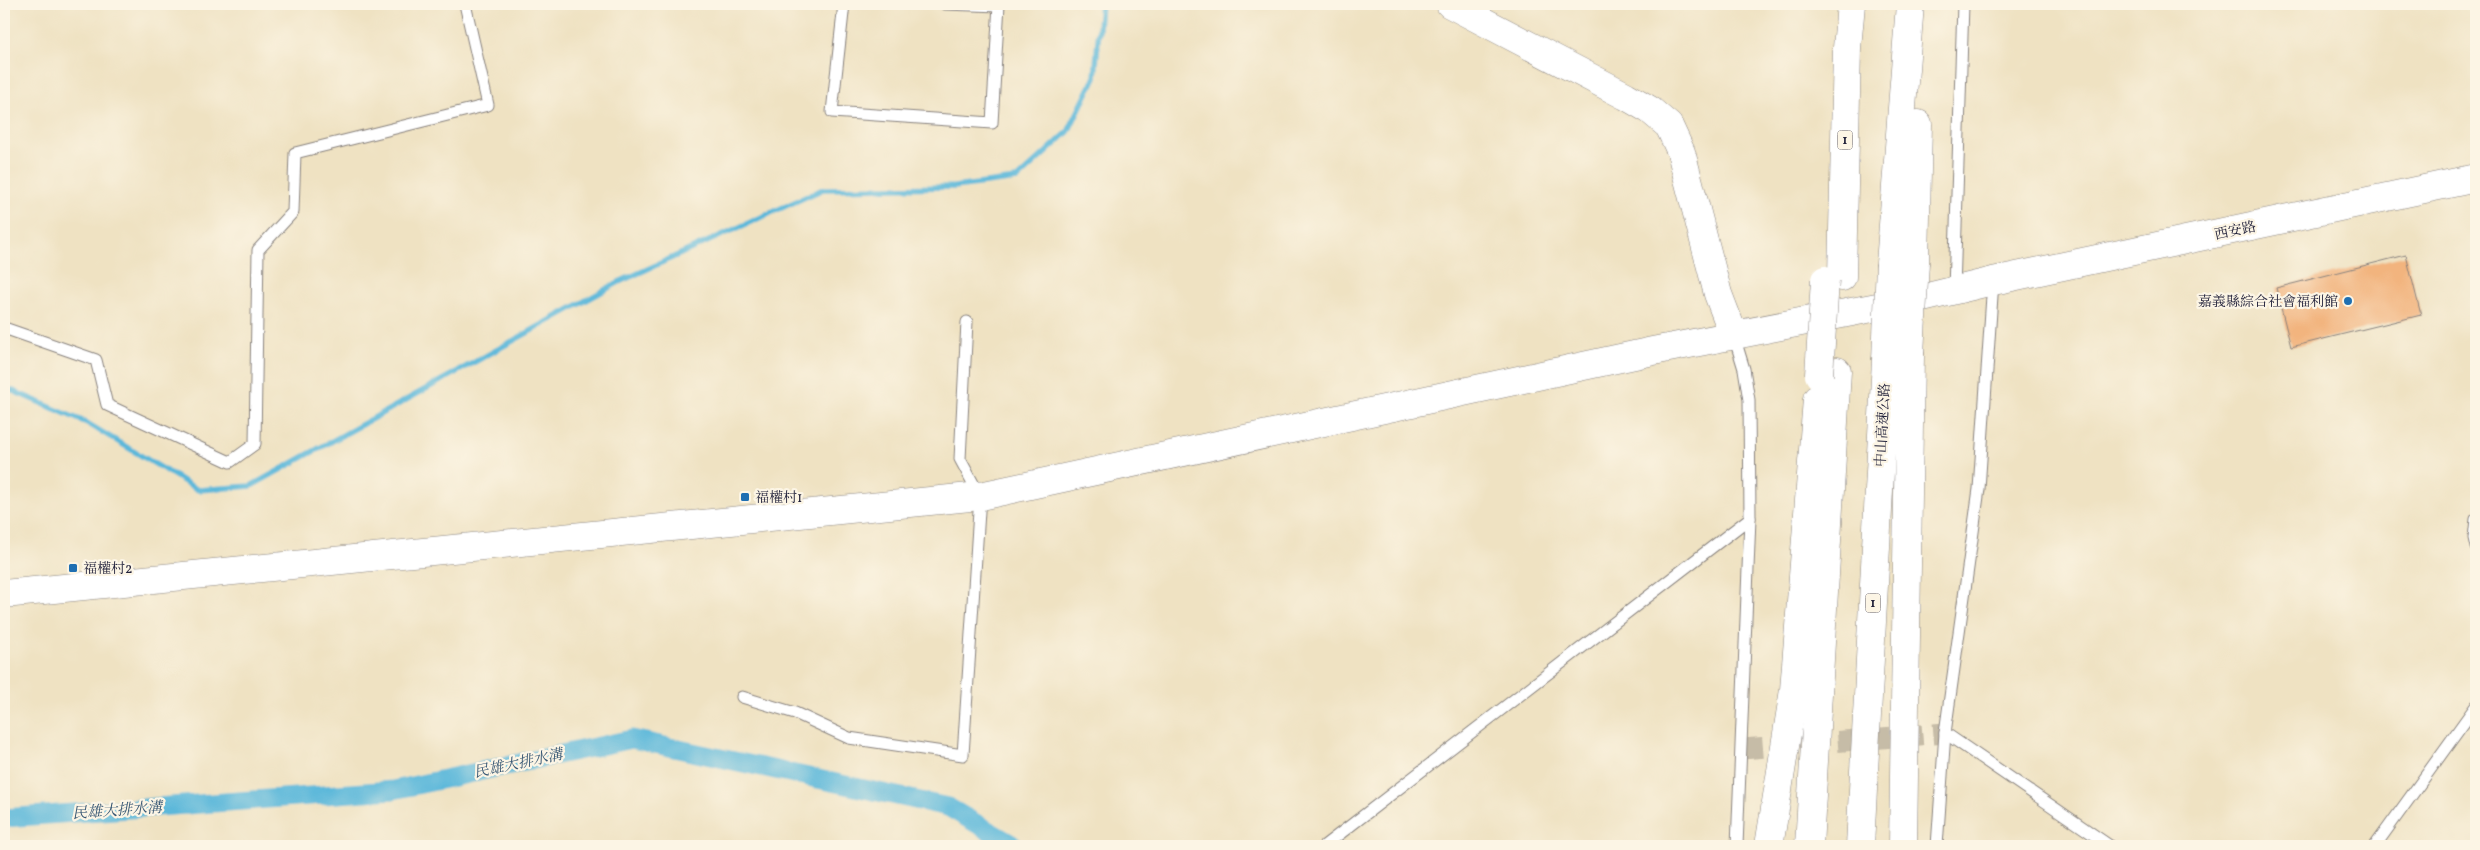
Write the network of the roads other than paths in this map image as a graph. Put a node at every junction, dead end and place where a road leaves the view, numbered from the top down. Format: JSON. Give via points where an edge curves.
{"nodes":[{"id":1,"x":465,"y":4,"type":"edge"},
{"id":2,"x":844,"y":4,"type":"edge"},
{"id":3,"x":945,"y":4,"type":"edge"},
{"id":4,"x":1450,"y":4,"type":"edge"},
{"id":5,"x":1851,"y":4,"type":"edge"},
{"id":6,"x":1910,"y":4,"type":"edge"},
{"id":7,"x":1964,"y":4,"type":"edge"},
{"id":8,"x":999,"y":5,"type":"edge"},
{"id":9,"x":2476,"y":178,"type":"edge"},
{"id":10,"x":1993,"y":281,"type":"junction"},
{"id":11,"x":1954,"y":290,"type":"junction"},
{"id":12,"x":967,"y":322,"type":"dead end"},
{"id":13,"x":4,"y":328,"type":"edge"},
{"id":14,"x":1734,"y":336,"type":"junction"},
{"id":15,"x":1898,"y":357,"type":"junction"},
{"id":16,"x":1828,"y":373,"type":"junction"},
{"id":17,"x":980,"y":496,"type":"junction"},
{"id":18,"x":1750,"y":518,"type":"junction"},
{"id":19,"x":2476,"y":519,"type":"edge"},
{"id":20,"x":2476,"y":548,"type":"edge"},
{"id":21,"x":4,"y":594,"type":"edge"},
{"id":22,"x":742,"y":696,"type":"dead end"},
{"id":23,"x":2476,"y":706,"type":"edge"},
{"id":24,"x":1946,"y":733,"type":"junction"},
{"id":25,"x":1324,"y":846,"type":"edge"},
{"id":26,"x":1737,"y":846,"type":"edge"},
{"id":27,"x":1769,"y":846,"type":"edge"},
{"id":28,"x":1809,"y":846,"type":"edge"},
{"id":29,"x":1860,"y":846,"type":"edge"},
{"id":30,"x":1903,"y":846,"type":"edge"},
{"id":31,"x":1937,"y":846,"type":"edge"},
{"id":32,"x":2110,"y":846,"type":"edge"},
{"id":33,"x":2375,"y":846,"type":"edge"}],
"edges":[{"from":1,"to":13,"type":"lane","via":[[488,105],[295,153],[293,212],[258,250],[255,444],[230,462],[107,405],[96,360]]},
{"from":2,"to":8,"type":"lane","via":[[832,112],[992,123]]},
{"from":3,"to":8,"type":"lane"},
{"from":4,"to":14,"type":"main road","via":[[1626,96],[1669,126],[1681,152],[1718,294]]},
{"from":5,"to":16,"type":"main road","number":"1"},
{"from":6,"to":15,"type":"main road","bridge":true,"via":[[1907,37],[1918,84]]},
{"from":7,"to":11,"type":"lane"},
{"from":9,"to":10,"type":"main road","name":"西安路"},
{"from":10,"to":11,"type":"main road","name":"西安路"},
{"from":10,"to":24,"type":"lane","via":[[1979,490]]},
{"from":11,"to":14,"type":"main road","name":"西安路"},
{"from":12,"to":17,"type":"lane","via":[[960,460]]},
{"from":14,"to":17,"type":"main road","name":"西安路"},
{"from":14,"to":18,"type":"lane","via":[[1749,400]]},
{"from":15,"to":29,"type":"main road","name":"中山高速公路","number":"1"},
{"from":15,"to":30,"type":"main road"},
{"from":16,"to":27,"type":"main road","via":[[1794,690]]},
{"from":16,"to":28,"type":"main road","number":"1"},
{"from":17,"to":21,"type":"main road","name":"西安路"},
{"from":17,"to":22,"type":"lane","via":[[963,755],[849,738],[795,713]]},
{"from":18,"to":25,"type":"lane"},
{"from":18,"to":26,"type":"lane"},
{"from":19,"to":20,"type":"lane"},
{"from":23,"to":33,"type":"lane"},
{"from":24,"to":31,"type":"lane"},
{"from":24,"to":32,"type":"lane"}]}
